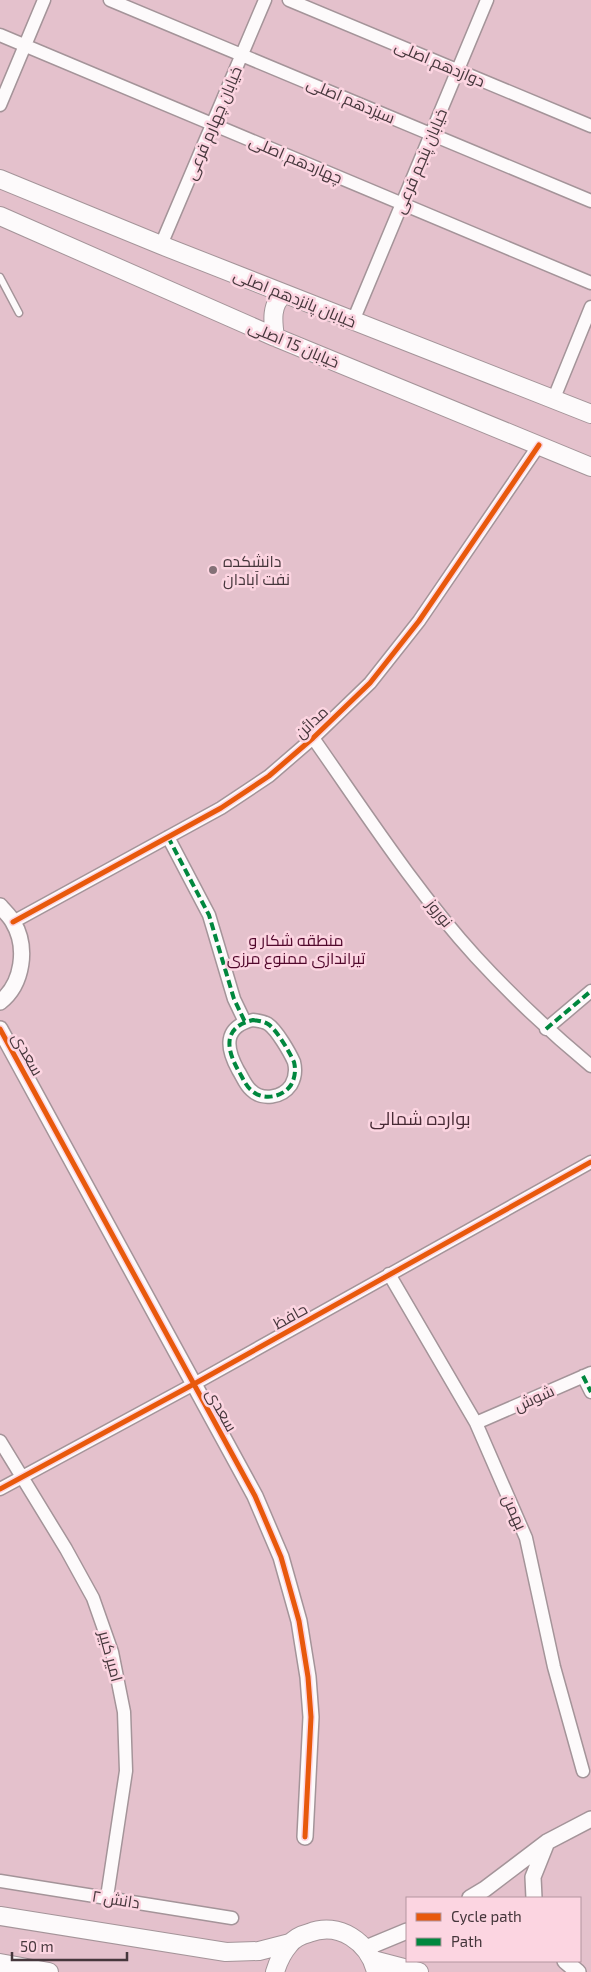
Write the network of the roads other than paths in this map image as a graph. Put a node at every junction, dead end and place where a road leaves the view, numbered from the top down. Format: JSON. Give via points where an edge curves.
{"nodes":[{"id":1,"x":44,"y":0,"type":"edge"},
{"id":2,"x":110,"y":0,"type":"edge"},
{"id":3,"x":265,"y":0,"type":"edge"},
{"id":4,"x":289,"y":0,"type":"edge"},
{"id":5,"x":487,"y":0,"type":"edge"},
{"id":6,"x":0,"y":35,"type":"edge"},
{"id":7,"x":25,"y":46,"type":"junction"},
{"id":8,"x":241,"y":55,"type":"junction"},
{"id":9,"x":458,"y":70,"type":"junction"},
{"id":10,"x":0,"y":105,"type":"edge"},
{"id":11,"x":212,"y":124,"type":"junction"},
{"id":12,"x":591,"y":126,"type":"edge"},
{"id":13,"x":431,"y":134,"type":"junction"},
{"id":14,"x":0,"y":179,"type":"edge"},
{"id":15,"x":591,"y":201,"type":"edge"},
{"id":16,"x":402,"y":204,"type":"junction"},
{"id":17,"x":0,"y":216,"type":"edge"},
{"id":18,"x":161,"y":245,"type":"junction"},
{"id":19,"x":0,"y":277,"type":"edge"},
{"id":20,"x":591,"y":283,"type":"edge"},
{"id":21,"x":285,"y":294,"type":"junction"},
{"id":22,"x":591,"y":307,"type":"edge"},
{"id":23,"x":19,"y":313,"type":"dead end"},
{"id":24,"x":353,"y":321,"type":"junction"},
{"id":25,"x":275,"y":337,"type":"junction"},
{"id":26,"x":554,"y":398,"type":"junction"},
{"id":27,"x":591,"y":414,"type":"edge"},
{"id":28,"x":539,"y":445,"type":"junction"},
{"id":29,"x":591,"y":467,"type":"edge"},
{"id":30,"x":313,"y":738,"type":"junction"},
{"id":31,"x":168,"y":837,"type":"junction"},
{"id":32,"x":0,"y":906,"type":"edge"},
{"id":33,"x":13,"y":922,"type":"junction"},
{"id":34,"x":591,"y":991,"type":"edge"},
{"id":35,"x":0,"y":1002,"type":"edge"},
{"id":36,"x":245,"y":1022,"type":"junction"},
{"id":37,"x":0,"y":1029,"type":"edge"},
{"id":38,"x":546,"y":1029,"type":"junction"},
{"id":39,"x":591,"y":1066,"type":"edge"},
{"id":40,"x":591,"y":1162,"type":"edge"},
{"id":41,"x":389,"y":1274,"type":"junction"},
{"id":42,"x":587,"y":1374,"type":"edge"},
{"id":43,"x":194,"y":1384,"type":"junction"},
{"id":44,"x":591,"y":1392,"type":"edge"},
{"id":45,"x":476,"y":1423,"type":"junction"},
{"id":46,"x":0,"y":1441,"type":"edge"},
{"id":47,"x":22,"y":1477,"type":"junction"},
{"id":48,"x":0,"y":1489,"type":"edge"},
{"id":49,"x":583,"y":1771,"type":"dead end"},
{"id":50,"x":591,"y":1819,"type":"edge"},
{"id":51,"x":305,"y":1837,"type":"dead end"},
{"id":52,"x":547,"y":1842,"type":"junction"},
{"id":53,"x":0,"y":1881,"type":"edge"},
{"id":54,"x":107,"y":1897,"type":"junction"},
{"id":55,"x":472,"y":1897,"type":"edge"},
{"id":56,"x":534,"y":1897,"type":"edge"},
{"id":57,"x":0,"y":1916,"type":"edge"},
{"id":58,"x":232,"y":1918,"type":"dead end"},
{"id":59,"x":406,"y":1932,"type":"edge"},
{"id":60,"x":290,"y":1943,"type":"junction"},
{"id":61,"x":372,"y":1960,"type":"edge"},
{"id":62,"x":566,"y":1962,"type":"edge"},
{"id":63,"x":0,"y":1963,"type":"edge"},
{"id":64,"x":49,"y":1972,"type":"edge"},
{"id":65,"x":275,"y":1972,"type":"edge"},
{"id":66,"x":419,"y":1972,"type":"edge"},
{"id":67,"x":578,"y":1972,"type":"edge"}],
"edges":[{"from":1,"to":7,"type":"street"},
{"from":2,"to":8,"type":"street","name":"سیزدهم اصلی"},
{"from":3,"to":8,"type":"street","name":"خیابان چهارم فرعی"},
{"from":4,"to":9,"type":"street","name":"دوازدهم اصلی"},
{"from":5,"to":9,"type":"street","name":"خیابان پنجم فرعی"},
{"from":6,"to":7,"type":"street","name":"چهاردهم اصلی"},
{"from":7,"to":10,"type":"street"},
{"from":7,"to":11,"type":"street","name":"چهاردهم اصلی"},
{"from":8,"to":11,"type":"street","name":"خیابان چهارم فرعی"},
{"from":8,"to":13,"type":"street","name":"سیزدهم اصلی"},
{"from":9,"to":12,"type":"street","name":"دوازدهم اصلی"},
{"from":9,"to":13,"type":"street","name":"خیابان پنجم فرعی"},
{"from":11,"to":16,"type":"street","name":"چهاردهم اصلی"},
{"from":11,"to":18,"type":"street","name":"خیابان چهارم فرعی"},
{"from":13,"to":15,"type":"street","name":"سیزدهم اصلی"},
{"from":13,"to":16,"type":"street","name":"خیابان پنجم فرعی"},
{"from":14,"to":18,"type":"main road","name":"خیابان پانزدهم اصلی"},
{"from":16,"to":20,"type":"street","name":"چهاردهم اصلی"},
{"from":16,"to":24,"type":"street","name":"خیابان پنجم فرعی"},
{"from":17,"to":25,"type":"main road","name":"خیابان 15 اصلی"},
{"from":18,"to":21,"type":"main road","name":"خیابان پانزدهم اصلی"},
{"from":19,"to":23,"type":"lane"},
{"from":21,"to":24,"type":"main road","name":"خیابان پانزدهم اصلی"},
{"from":21,"to":25,"type":"main road","via":[[274,313]]},
{"from":22,"to":26,"type":"street"},
{"from":24,"to":26,"type":"main road","name":"خیابان پانزدهم اصلی"},
{"from":25,"to":28,"type":"main road","name":"خیابان 15 اصلی"},
{"from":26,"to":27,"type":"main road","name":"خیابان پانزدهم اصلی"},
{"from":28,"to":29,"type":"main road","name":"خیابان 15 اصلی"},
{"from":28,"to":30,"type":"street","name":"مدائن","via":[[420,621],[370,683]]},
{"from":30,"to":31,"type":"street","name":"مدائن","via":[[261,781]]},
{"from":30,"to":38,"type":"street","name":"نوروز","via":[[411,877],[475,956]]},
{"from":31,"to":33,"type":"street","name":"مدائن"},
{"from":31,"to":36,"type":"street","via":[[209,915],[234,1000]]},
{"from":32,"to":33,"type":"street"},
{"from":33,"to":35,"type":"street","via":[[20,941],[22,961],[16,981]]},
{"from":34,"to":38,"type":"street"},
{"from":36,"to":36,"type":"street","via":[[238,1026],[229,1040],[231,1057],[249,1089],[265,1097],[282,1094],[293,1080],[294,1063],[270,1025],[262,1021]]},
{"from":37,"to":43,"type":"street","name":"سعدی"},
{"from":38,"to":39,"type":"street","name":"نوروز"},
{"from":40,"to":41,"type":"street","name":"حافظ"},
{"from":41,"to":43,"type":"street","name":"حافظ"},
{"from":41,"to":45,"type":"street","name":"بهمن"},
{"from":42,"to":44,"type":"street"},
{"from":42,"to":45,"type":"street","name":"شوش"},
{"from":43,"to":47,"type":"street","name":"حافظ"},
{"from":43,"to":51,"type":"street","name":"سعدی","via":[[255,1496],[281,1558],[299,1621],[311,1717]]},
{"from":45,"to":49,"type":"street","name":"بهمن","via":[[526,1538],[554,1667]]},
{"from":46,"to":47,"type":"street","name":"امیر کبیر"},
{"from":47,"to":48,"type":"street","name":"حافظ"},
{"from":47,"to":54,"type":"street","name":"امیر کبیر","via":[[93,1598],[112,1652],[121,1695],[126,1770]]},
{"from":50,"to":52,"type":"street"},
{"from":52,"to":55,"type":"street"},
{"from":52,"to":56,"type":"street","via":[[533,1877]]},
{"from":53,"to":54,"type":"street","name":"دانش ۲"},
{"from":54,"to":58,"type":"street","name":"دانش ۲"},
{"from":57,"to":60,"type":"main road","via":[[226,1952],[258,1951]]},
{"from":59,"to":61,"type":"street"},
{"from":60,"to":61,"type":"main road","via":[[316,1930],[334,1930],[352,1936]]},
{"from":60,"to":65,"type":"main road"},
{"from":61,"to":66,"type":"main road"},
{"from":62,"to":67,"type":"street"},
{"from":63,"to":64,"type":"main road"}]}
